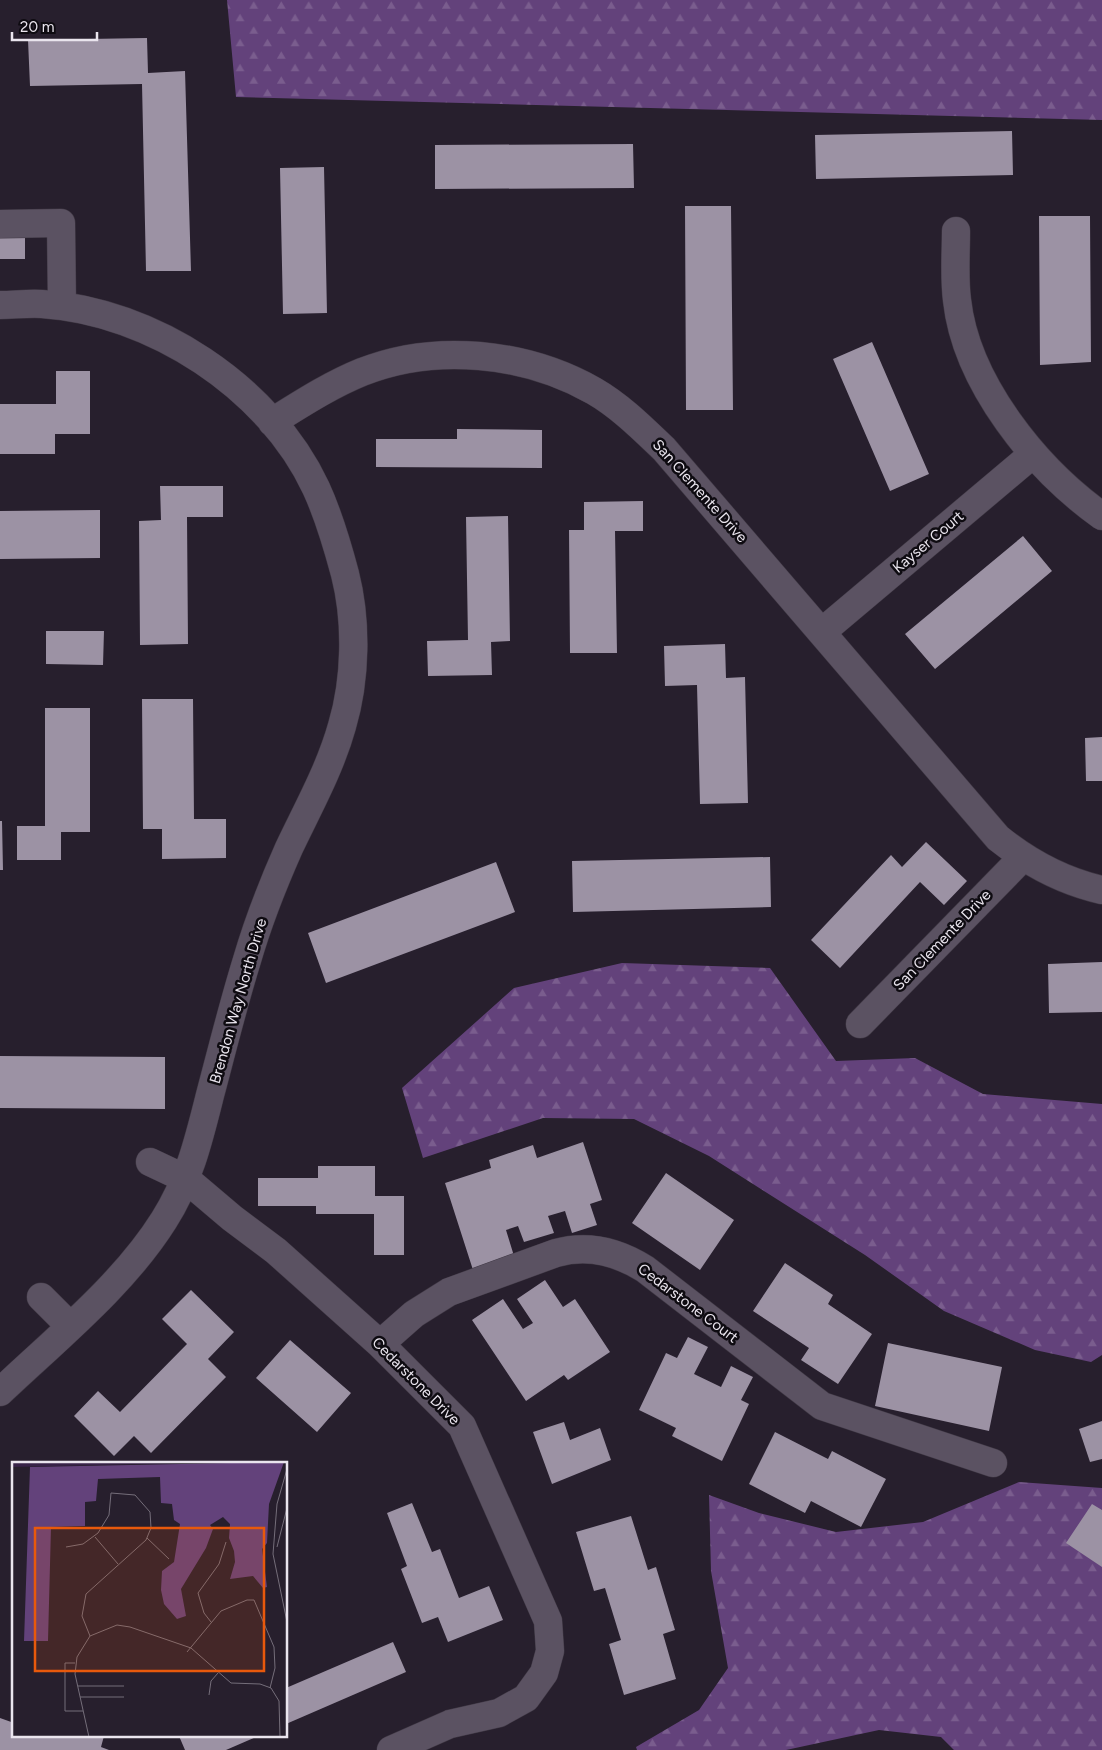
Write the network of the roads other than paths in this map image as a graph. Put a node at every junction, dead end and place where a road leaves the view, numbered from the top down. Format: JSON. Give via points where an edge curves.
{"nodes":[{"id":1,"x":0,"y":224,"type":"edge"},
{"id":2,"x":956,"y":231,"type":"dead end"},
{"id":3,"x":0,"y":305,"type":"edge"},
{"id":4,"x":62,"y":306,"type":"junction"},
{"id":5,"x":272,"y":422,"type":"junction"},
{"id":6,"x":1033,"y":454,"type":"junction"},
{"id":7,"x":1102,"y":516,"type":"edge"},
{"id":8,"x":822,"y":631,"type":"junction"},
{"id":9,"x":1023,"y":857,"type":"junction"},
{"id":10,"x":1102,"y":890,"type":"edge"},
{"id":11,"x":860,"y":1024,"type":"dead end"},
{"id":12,"x":150,"y":1162,"type":"dead end"},
{"id":13,"x":186,"y":1179,"type":"junction"},
{"id":14,"x":41,"y":1297,"type":"dead end"},
{"id":15,"x":70,"y":1326,"type":"junction"},
{"id":16,"x":380,"y":1344,"type":"junction"},
{"id":17,"x":0,"y":1392,"type":"edge"},
{"id":18,"x":993,"y":1463,"type":"dead end"},
{"id":19,"x":392,"y":1750,"type":"edge"}],
"edges":[{"from":1,"to":4,"type":"street","via":[[60,223]]},
{"from":2,"to":6,"type":"street","via":[[956,300],[975,364],[1008,422]]},
{"from":3,"to":4,"type":"street","name":"Brendon Way North Drive"},
{"from":4,"to":5,"type":"street","name":"Brendon Way North Drive","via":[[131,324],[180,346],[245,393]]},
{"from":5,"to":8,"type":"street","name":"San Clemente Drive","via":[[361,372],[414,359],[452,355],[492,357],[555,374],[593,390],[645,430]]},
{"from":5,"to":13,"type":"street","name":"Brendon Way North Drive","via":[[316,487],[336,535],[350,597],[352,674],[343,725],[325,774],[280,870],[247,958],[199,1143]]},
{"from":6,"to":7,"type":"street","via":[[1061,483]]},
{"from":6,"to":8,"type":"street","name":"Kayser Court"},
{"from":8,"to":9,"type":"street","name":"San Clemente Drive","via":[[989,829]]},
{"from":9,"to":10,"type":"street","name":"San Clemente Drive","via":[[1065,879]]},
{"from":9,"to":11,"type":"street","name":"San Clemente Drive"},
{"from":12,"to":13,"type":"street","name":"Cedarstone Drive"},
{"from":13,"to":15,"type":"street","name":"Brendon Way North Drive","via":[[149,1243],[123,1274]]},
{"from":13,"to":16,"type":"street","name":"Cedarstone Drive","via":[[276,1251]]},
{"from":14,"to":15,"type":"street"},
{"from":15,"to":17,"type":"street","name":"Brendon Way North Drive"},
{"from":16,"to":18,"type":"street","name":"Cedarstone Court","via":[[414,1314],[448,1292],[556,1253],[573,1249],[603,1251],[645,1269],[822,1406]]},
{"from":16,"to":19,"type":"street","name":"Cedarstone Drive","via":[[462,1426],[548,1621],[550,1651],[541,1677],[526,1698],[493,1716],[450,1724]]}]}
